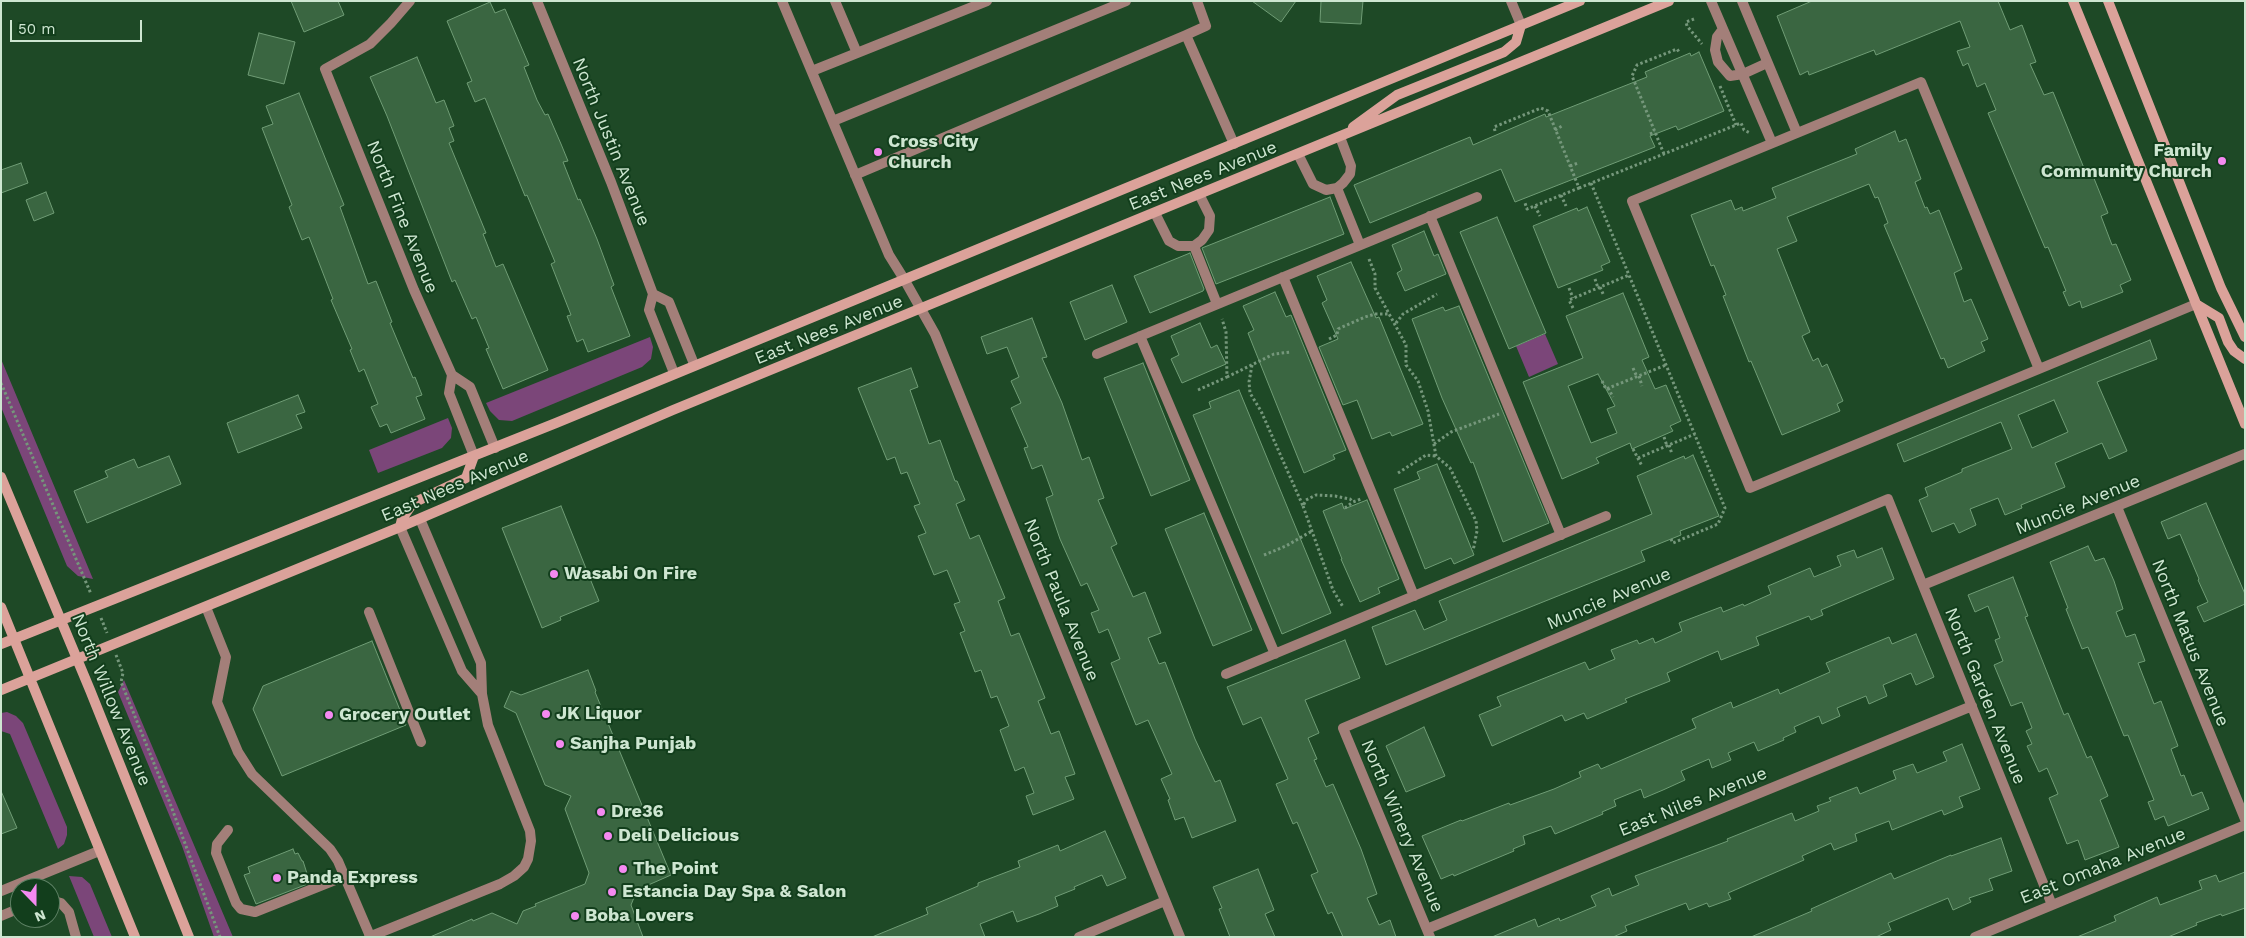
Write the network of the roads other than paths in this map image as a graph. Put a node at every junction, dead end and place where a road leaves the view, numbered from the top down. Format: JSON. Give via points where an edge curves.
{"nodes":[{"id":1,"x":410,"y":1,"type":"edge"},
{"id":2,"x":537,"y":1,"type":"edge"},
{"id":3,"x":782,"y":1,"type":"edge"},
{"id":4,"x":835,"y":1,"type":"edge"},
{"id":5,"x":987,"y":1,"type":"edge"},
{"id":6,"x":1126,"y":1,"type":"edge"},
{"id":7,"x":1197,"y":1,"type":"edge"},
{"id":8,"x":1511,"y":1,"type":"edge"},
{"id":9,"x":1580,"y":1,"type":"edge"},
{"id":10,"x":1669,"y":1,"type":"edge"},
{"id":11,"x":1712,"y":1,"type":"edge"},
{"id":12,"x":1742,"y":1,"type":"edge"},
{"id":13,"x":2072,"y":1,"type":"edge"},
{"id":14,"x":2108,"y":1,"type":"edge"},
{"id":15,"x":1521,"y":26,"type":"junction"},
{"id":16,"x":1723,"y":29,"type":"junction"},
{"id":17,"x":1186,"y":36,"type":"junction"},
{"id":18,"x":857,"y":53,"type":"junction"},
{"id":19,"x":1768,"y":63,"type":"junction"},
{"id":20,"x":812,"y":71,"type":"junction"},
{"id":21,"x":1743,"y":74,"type":"junction"},
{"id":22,"x":833,"y":121,"type":"junction"},
{"id":23,"x":1797,"y":133,"type":"junction"},
{"id":24,"x":1340,"y":137,"type":"junction"},
{"id":25,"x":1772,"y":143,"type":"junction"},
{"id":26,"x":1234,"y":144,"type":"junction"},
{"id":27,"x":1298,"y":154,"type":"junction"},
{"id":28,"x":855,"y":175,"type":"junction"},
{"id":29,"x":1337,"y":188,"type":"junction"},
{"id":30,"x":1199,"y":194,"type":"junction"},
{"id":31,"x":1477,"y":196,"type":"dead end"},
{"id":32,"x":1155,"y":213,"type":"junction"},
{"id":33,"x":1430,"y":216,"type":"junction"},
{"id":34,"x":1360,"y":245,"type":"junction"},
{"id":35,"x":1194,"y":246,"type":"junction"},
{"id":36,"x":1283,"y":277,"type":"junction"},
{"id":37,"x":904,"y":279,"type":"junction"},
{"id":38,"x":653,"y":294,"type":"junction"},
{"id":39,"x":1217,"y":304,"type":"junction"},
{"id":40,"x":2196,"y":304,"type":"junction"},
{"id":41,"x":922,"y":310,"type":"junction"},
{"id":42,"x":1140,"y":336,"type":"junction"},
{"id":43,"x":2245,"y":336,"type":"edge"},
{"id":44,"x":1097,"y":354,"type":"dead end"},
{"id":45,"x":2245,"y":359,"type":"edge"},
{"id":46,"x":694,"y":364,"type":"junction"},
{"id":47,"x":2039,"y":369,"type":"junction"},
{"id":48,"x":674,"y":373,"type":"junction"},
{"id":49,"x":452,"y":375,"type":"junction"},
{"id":50,"x":2245,"y":424,"type":"edge"},
{"id":51,"x":495,"y":448,"type":"junction"},
{"id":52,"x":2245,"y":454,"type":"edge"},
{"id":53,"x":474,"y":456,"type":"junction"},
{"id":54,"x":1,"y":477,"type":"edge"},
{"id":55,"x":1888,"y":499,"type":"joint"},
{"id":56,"x":2116,"y":507,"type":"junction"},
{"id":57,"x":1606,"y":516,"type":"dead end"},
{"id":58,"x":420,"y":519,"type":"junction"},
{"id":59,"x":400,"y":527,"type":"junction"},
{"id":60,"x":1561,"y":535,"type":"junction"},
{"id":61,"x":1923,"y":586,"type":"junction"},
{"id":62,"x":1414,"y":596,"type":"junction"},
{"id":63,"x":1,"y":607,"type":"edge"},
{"id":64,"x":206,"y":608,"type":"junction"},
{"id":65,"x":369,"y":612,"type":"dead end"},
{"id":66,"x":61,"y":620,"type":"junction"},
{"id":67,"x":14,"y":639,"type":"junction"},
{"id":68,"x":1,"y":644,"type":"edge"},
{"id":69,"x":1275,"y":654,"type":"junction"},
{"id":70,"x":77,"y":660,"type":"junction"},
{"id":71,"x":1226,"y":674,"type":"dead end"},
{"id":72,"x":30,"y":679,"type":"junction"},
{"id":73,"x":1,"y":690,"type":"edge"},
{"id":74,"x":482,"y":694,"type":"junction"},
{"id":75,"x":1972,"y":706,"type":"junction"},
{"id":76,"x":1343,"y":728,"type":"joint"},
{"id":77,"x":421,"y":742,"type":"dead end"},
{"id":78,"x":2245,"y":819,"type":"edge"},
{"id":79,"x":2245,"y":825,"type":"edge"},
{"id":80,"x":228,"y":830,"type":"dead end"},
{"id":81,"x":100,"y":852,"type":"junction"},
{"id":82,"x":345,"y":876,"type":"junction"},
{"id":83,"x":1,"y":891,"type":"edge"},
{"id":84,"x":1165,"y":901,"type":"junction"},
{"id":85,"x":60,"y":902,"type":"edge"},
{"id":86,"x":2052,"y":905,"type":"junction"},
{"id":87,"x":1428,"y":933,"type":"edge"},
{"id":88,"x":76,"y":937,"type":"edge"},
{"id":89,"x":135,"y":937,"type":"edge"},
{"id":90,"x":189,"y":937,"type":"edge"},
{"id":91,"x":369,"y":937,"type":"edge"},
{"id":92,"x":1079,"y":937,"type":"edge"},
{"id":93,"x":1180,"y":937,"type":"edge"},
{"id":94,"x":1975,"y":937,"type":"edge"}],
"edges":[{"from":1,"to":49,"type":"street","name":"North Fine Avenue","via":[[370,44],[325,70]]},
{"from":2,"to":38,"type":"street","name":"North Justin Avenue"},
{"from":3,"to":20,"type":"street","name":"North Paula Avenue"},
{"from":4,"to":18,"type":"street"},
{"from":5,"to":18,"type":"street"},
{"from":6,"to":22,"type":"street"},
{"from":7,"to":17,"type":"street","via":[[1206,26]]},
{"from":8,"to":15,"type":"street"},
{"from":9,"to":15,"type":"main road","name":"East Nees Avenue"},
{"from":10,"to":24,"type":"main road","name":"East Nees Avenue"},
{"from":11,"to":16,"type":"street"},
{"from":12,"to":19,"type":"street"},
{"from":13,"to":40,"type":"main road"},
{"from":14,"to":43,"type":"main road","via":[[2221,288]]},
{"from":15,"to":24,"type":"main road","via":[[1516,42],[1504,52],[1397,95]]},
{"from":15,"to":26,"type":"main road","name":"East Nees Avenue"},
{"from":16,"to":21,"type":"street"},
{"from":16,"to":21,"type":"street","via":[[1715,50],[1718,62],[1730,76]]},
{"from":17,"to":26,"type":"street"},
{"from":17,"to":28,"type":"street"},
{"from":18,"to":20,"type":"street"},
{"from":19,"to":21,"type":"street"},
{"from":19,"to":23,"type":"street"},
{"from":20,"to":22,"type":"street","name":"North Paula Avenue"},
{"from":21,"to":25,"type":"street"},
{"from":22,"to":28,"type":"street","name":"North Paula Avenue"},
{"from":23,"to":25,"type":"street"},
{"from":23,"to":47,"type":"street","via":[[1921,82]]},
{"from":24,"to":27,"type":"main road","name":"East Nees Avenue"},
{"from":24,"to":29,"type":"street","via":[[1351,166],[1350,174]]},
{"from":25,"to":47,"type":"street","via":[[1632,201],[1750,488]]},
{"from":26,"to":37,"type":"main road","name":"East Nees Avenue"},
{"from":27,"to":29,"type":"street","via":[[1313,184],[1326,190]]},
{"from":27,"to":30,"type":"main road","name":"East Nees Avenue"},
{"from":28,"to":37,"type":"street","name":"North Paula Avenue","via":[[889,255]]},
{"from":29,"to":34,"type":"street"},
{"from":30,"to":32,"type":"main road","name":"East Nees Avenue"},
{"from":30,"to":35,"type":"street","via":[[1210,216],[1209,230]]},
{"from":31,"to":33,"type":"street"},
{"from":32,"to":35,"type":"street","via":[[1169,241],[1178,246]]},
{"from":32,"to":41,"type":"main road","name":"East Nees Avenue"},
{"from":33,"to":34,"type":"street"},
{"from":33,"to":60,"type":"street"},
{"from":34,"to":36,"type":"street"},
{"from":35,"to":39,"type":"street"},
{"from":36,"to":39,"type":"street"},
{"from":36,"to":62,"type":"street"},
{"from":37,"to":41,"type":"street","name":"North Paula Avenue"},
{"from":37,"to":46,"type":"main road","name":"East Nees Avenue"},
{"from":38,"to":46,"type":"street","via":[[669,302]]},
{"from":38,"to":48,"type":"street","name":"North Justin Avenue","via":[[649,310]]},
{"from":39,"to":42,"type":"street"},
{"from":40,"to":45,"type":"main road","via":[[2219,318],[2228,342]]},
{"from":40,"to":47,"type":"street"},
{"from":40,"to":50,"type":"main road"},
{"from":41,"to":58,"type":"main road","name":"East Nees Avenue","via":[[673,410]]},
{"from":41,"to":84,"type":"street","name":"North Paula Avenue","via":[[935,334]]},
{"from":42,"to":44,"type":"street"},
{"from":42,"to":69,"type":"street"},
{"from":46,"to":48,"type":"main road","name":"East Nees Avenue"},
{"from":48,"to":51,"type":"main road","name":"East Nees Avenue"},
{"from":49,"to":51,"type":"street","name":"North Fine Avenue","via":[[470,387]]},
{"from":49,"to":53,"type":"street","name":"North Fine Avenue","via":[[449,393]]},
{"from":51,"to":53,"type":"main road","name":"East Nees Avenue"},
{"from":52,"to":56,"type":"street","name":"Muncie Avenue"},
{"from":53,"to":59,"type":"main road","via":[[466,478],[413,503]]},
{"from":53,"to":66,"type":"main road","name":"East Nees Avenue"},
{"from":54,"to":66,"type":"main road","name":"North Willow Avenue"},
{"from":55,"to":61,"type":"street","name":"North Garden Avenue"},
{"from":55,"to":76,"type":"street","name":"Muncie Avenue"},
{"from":56,"to":61,"type":"street","name":"Muncie Avenue"},
{"from":56,"to":78,"type":"street","name":"North Matus Avenue"},
{"from":57,"to":60,"type":"street"},
{"from":58,"to":59,"type":"main road","name":"East Nees Avenue"},
{"from":58,"to":74,"type":"street","via":[[481,663]]},
{"from":59,"to":64,"type":"main road","name":"East Nees Avenue"},
{"from":59,"to":74,"type":"street","via":[[462,671]]},
{"from":60,"to":62,"type":"street"},
{"from":61,"to":75,"type":"street","name":"North Garden Avenue"},
{"from":62,"to":69,"type":"street"},
{"from":63,"to":67,"type":"main road"},
{"from":64,"to":70,"type":"main road","name":"East Nees Avenue"},
{"from":64,"to":82,"type":"street","via":[[226,657],[217,702],[238,752],[252,774],[330,849]]},
{"from":65,"to":77,"type":"street"},
{"from":66,"to":67,"type":"main road","name":"East Nees Avenue"},
{"from":66,"to":70,"type":"main road","name":"North Willow Avenue"},
{"from":67,"to":68,"type":"main road","name":"East Nees Avenue"},
{"from":67,"to":72,"type":"main road"},
{"from":69,"to":71,"type":"street"},
{"from":70,"to":72,"type":"main road","name":"East Nees Avenue"},
{"from":70,"to":90,"type":"main road","name":"North Willow Avenue"},
{"from":72,"to":73,"type":"main road","name":"East Nees Avenue"},
{"from":72,"to":81,"type":"main road"},
{"from":74,"to":91,"type":"street","via":[[488,725],[530,831],[528,859],[514,876],[500,884]]},
{"from":75,"to":86,"type":"street","name":"North Garden Avenue"},
{"from":75,"to":87,"type":"street","name":"East Niles Avenue"},
{"from":76,"to":87,"type":"street","name":"North Winery Avenue"},
{"from":79,"to":86,"type":"street","name":"East Omaha Avenue"},
{"from":80,"to":82,"type":"street","via":[[217,844],[216,853],[241,909],[255,912]]},
{"from":81,"to":83,"type":"street"},
{"from":81,"to":89,"type":"main road"},
{"from":82,"to":91,"type":"street"},
{"from":84,"to":92,"type":"street"},
{"from":84,"to":93,"type":"street","name":"North Paula Avenue"},
{"from":85,"to":88,"type":"street","via":[[69,912]]},
{"from":86,"to":94,"type":"street","name":"East Omaha Avenue"}]}
